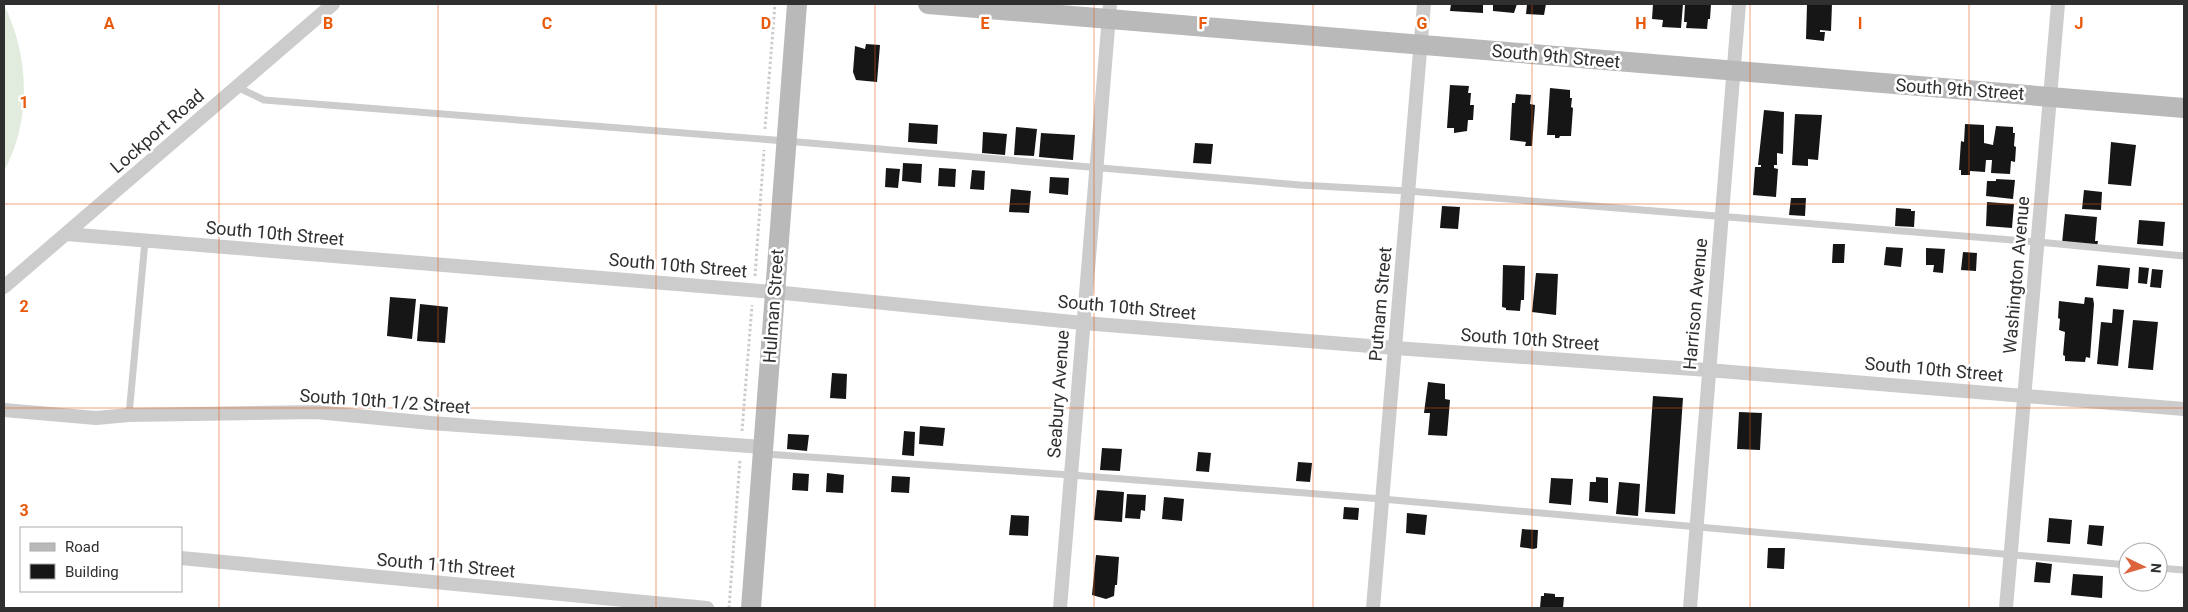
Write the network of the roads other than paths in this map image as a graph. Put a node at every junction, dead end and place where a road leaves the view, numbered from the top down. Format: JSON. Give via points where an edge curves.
{"nodes":[{"id":1,"x":333,"y":4,"type":"edge"},
{"id":2,"x":797,"y":4,"type":"edge"},
{"id":3,"x":928,"y":4,"type":"edge"},
{"id":4,"x":1424,"y":4,"type":"edge"},
{"id":5,"x":1739,"y":4,"type":"edge"},
{"id":6,"x":2058,"y":4,"type":"edge"},
{"id":7,"x":1109,"y":11,"type":"edge"},
{"id":8,"x":1421,"y":44,"type":"junction"},
{"id":9,"x":1732,"y":71,"type":"junction"},
{"id":10,"x":236,"y":87,"type":"junction"},
{"id":11,"x":2051,"y":96,"type":"junction"},
{"id":12,"x":2184,"y":108,"type":"edge"},
{"id":13,"x":786,"y":141,"type":"junction"},
{"id":14,"x":1096,"y":167,"type":"junction"},
{"id":15,"x":1408,"y":191,"type":"junction"},
{"id":16,"x":1721,"y":218,"type":"junction"},
{"id":17,"x":66,"y":234,"type":"junction"},
{"id":18,"x":145,"y":241,"type":"junction"},
{"id":19,"x":2038,"y":242,"type":"junction"},
{"id":20,"x":2184,"y":256,"type":"edge"},
{"id":21,"x":4,"y":287,"type":"edge"},
{"id":22,"x":774,"y":292,"type":"junction"},
{"id":23,"x":1083,"y":323,"type":"junction"},
{"id":24,"x":1395,"y":348,"type":"junction"},
{"id":25,"x":1708,"y":370,"type":"junction"},
{"id":26,"x":2025,"y":395,"type":"junction"},
{"id":27,"x":2184,"y":409,"type":"edge"},
{"id":28,"x":4,"y":410,"type":"edge"},
{"id":29,"x":129,"y":414,"type":"junction"},
{"id":30,"x":762,"y":451,"type":"junction"},
{"id":31,"x":1071,"y":475,"type":"junction"},
{"id":32,"x":1382,"y":500,"type":"junction"},
{"id":33,"x":1696,"y":528,"type":"junction"},
{"id":34,"x":2011,"y":555,"type":"junction"},
{"id":35,"x":182,"y":558,"type":"edge"},
{"id":36,"x":2118,"y":564,"type":"edge"},
{"id":37,"x":2168,"y":569,"type":"edge"},
{"id":38,"x":2184,"y":570,"type":"edge"},
{"id":39,"x":707,"y":608,"type":"edge"},
{"id":40,"x":751,"y":608,"type":"edge"},
{"id":41,"x":1060,"y":608,"type":"edge"},
{"id":42,"x":1373,"y":608,"type":"edge"},
{"id":43,"x":1690,"y":608,"type":"edge"},
{"id":44,"x":2006,"y":608,"type":"edge"}],
"edges":[{"from":1,"to":10,"type":"street","name":"Lockport Road"},
{"from":2,"to":13,"type":"street","name":"Hulman Street"},
{"from":3,"to":7,"type":"street","name":"South 9th Street"},
{"from":4,"to":8,"type":"street","name":"Putnam Street"},
{"from":5,"to":9,"type":"street","name":"Harrison Avenue"},
{"from":6,"to":11,"type":"street","name":"Washington Avenue"},
{"from":7,"to":8,"type":"street","name":"South 9th Street"},
{"from":7,"to":14,"type":"street","name":"Seabury Avenue"},
{"from":8,"to":9,"type":"street","name":"South 9th Street"},
{"from":8,"to":15,"type":"street","name":"Putnam Street"},
{"from":9,"to":11,"type":"street","name":"South 9th Street"},
{"from":9,"to":16,"type":"street","name":"Harrison Avenue"},
{"from":10,"to":13,"type":"lane","via":[[264,100]]},
{"from":10,"to":17,"type":"street","name":"Lockport Road"},
{"from":11,"to":12,"type":"street","name":"South 9th Street"},
{"from":11,"to":19,"type":"street","name":"Washington Avenue"},
{"from":13,"to":14,"type":"lane"},
{"from":13,"to":22,"type":"street","name":"Hulman Street"},
{"from":14,"to":15,"type":"lane","via":[[1300,186]]},
{"from":14,"to":23,"type":"street","name":"Seabury Avenue"},
{"from":15,"to":16,"type":"lane"},
{"from":15,"to":24,"type":"street","name":"Putnam Street"},
{"from":16,"to":19,"type":"lane"},
{"from":16,"to":25,"type":"street","name":"Harrison Avenue"},
{"from":17,"to":18,"type":"street","name":"South 10th Street"},
{"from":17,"to":21,"type":"street","name":"Lockport Road"},
{"from":18,"to":22,"type":"street","name":"South 10th Street"},
{"from":18,"to":29,"type":"lane"},
{"from":19,"to":20,"type":"lane"},
{"from":19,"to":26,"type":"street","name":"Washington Avenue"},
{"from":22,"to":23,"type":"street","name":"South 10th Street"},
{"from":22,"to":30,"type":"street","name":"Hulman Street"},
{"from":23,"to":24,"type":"street","name":"South 10th Street"},
{"from":23,"to":31,"type":"street","name":"Seabury Avenue"},
{"from":24,"to":25,"type":"street","name":"South 10th Street"},
{"from":24,"to":32,"type":"street","name":"Putnam Street"},
{"from":25,"to":26,"type":"street","name":"South 10th Street"},
{"from":25,"to":33,"type":"street","name":"Harrison Avenue"},
{"from":26,"to":27,"type":"street","name":"South 10th Street"},
{"from":26,"to":34,"type":"street","name":"Washington Avenue"},
{"from":28,"to":29,"type":"street","name":"South 10th 1/2 Street","via":[[96,418]]},
{"from":29,"to":30,"type":"street","name":"South 10th 1/2 Street","via":[[316,412]]},
{"from":30,"to":31,"type":"lane"},
{"from":30,"to":40,"type":"street","name":"Hulman Street"},
{"from":31,"to":32,"type":"lane"},
{"from":31,"to":41,"type":"street","name":"Seabury Avenue"},
{"from":32,"to":33,"type":"lane"},
{"from":32,"to":42,"type":"street","name":"Putnam Street"},
{"from":33,"to":34,"type":"lane"},
{"from":33,"to":43,"type":"street","name":"Harrison Avenue"},
{"from":34,"to":36,"type":"lane"},
{"from":34,"to":44,"type":"street","name":"Washington Avenue"},
{"from":35,"to":39,"type":"street","name":"South 11th Street"},
{"from":37,"to":38,"type":"lane"}]}
